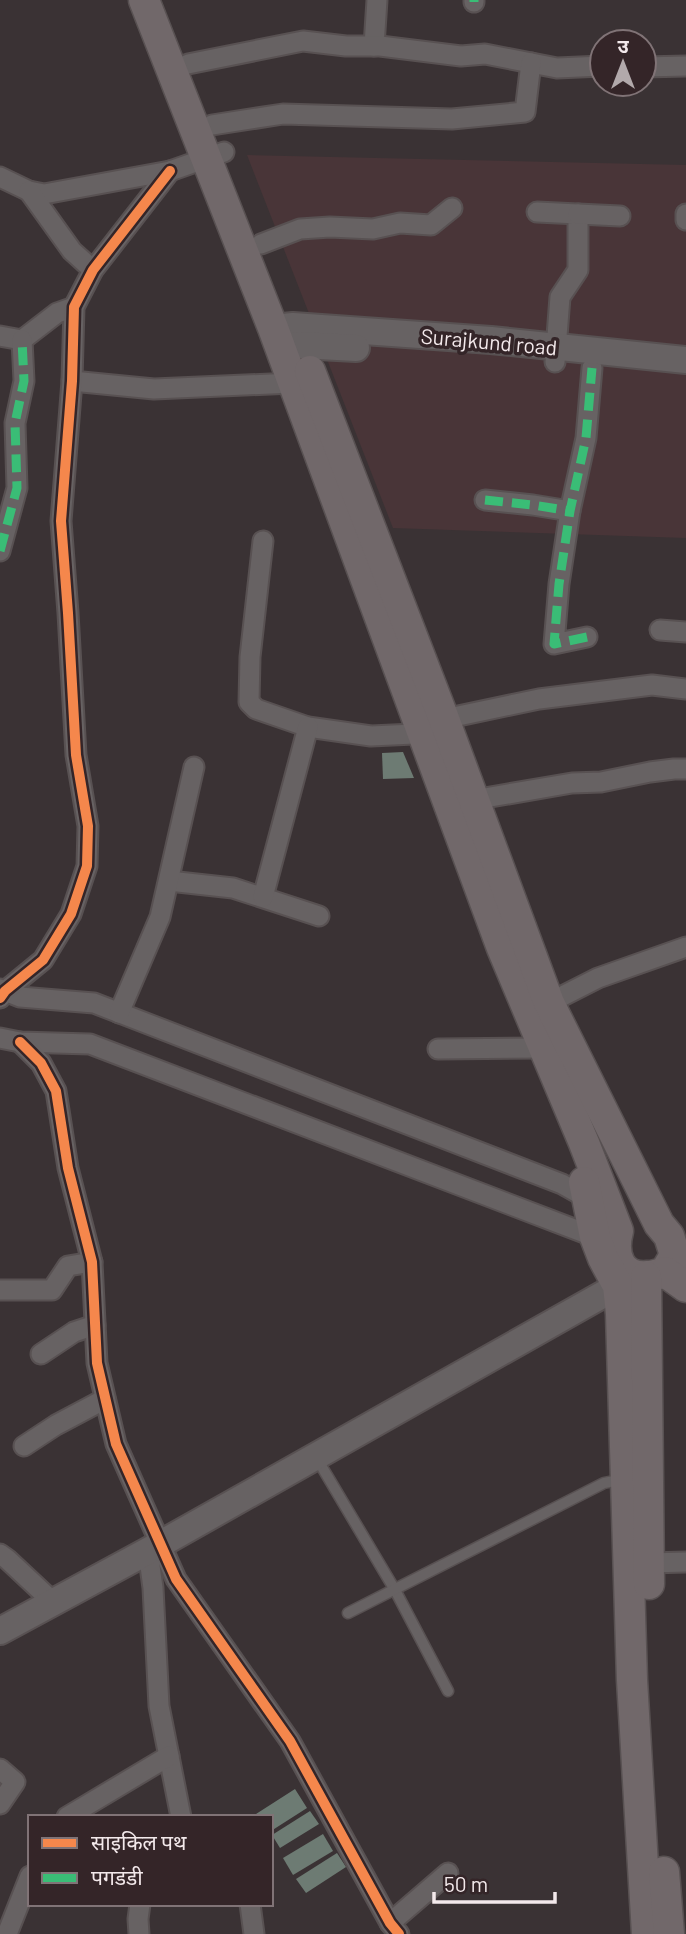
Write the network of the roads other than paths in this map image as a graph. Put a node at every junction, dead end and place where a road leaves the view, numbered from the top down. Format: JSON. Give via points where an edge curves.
{"nodes":[{"id":1,"x":144,"y":0,"type":"edge"},
{"id":2,"x":162,"y":0,"type":"edge"},
{"id":3,"x":377,"y":0,"type":"edge"},
{"id":4,"x":373,"y":46,"type":"junction"},
{"id":5,"x":531,"y":63,"type":"junction"},
{"id":6,"x":188,"y":64,"type":"junction"},
{"id":7,"x":686,"y":66,"type":"edge"},
{"id":8,"x":588,"y":67,"type":"edge"},
{"id":9,"x":658,"y":67,"type":"edge"},
{"id":10,"x":212,"y":125,"type":"junction"},
{"id":11,"x":215,"y":156,"type":"junction"},
{"id":12,"x":170,"y":170,"type":"junction"},
{"id":13,"x":0,"y":177,"type":"edge"},
{"id":14,"x":29,"y":191,"type":"junction"},
{"id":15,"x":452,"y":208,"type":"dead end"},
{"id":16,"x":537,"y":212,"type":"dead end"},
{"id":17,"x":686,"y":213,"type":"edge"},
{"id":18,"x":578,"y":214,"type":"junction"},
{"id":19,"x":620,"y":216,"type":"dead end"},
{"id":20,"x":686,"y":220,"type":"edge"},
{"id":21,"x":261,"y":244,"type":"junction"},
{"id":22,"x":93,"y":270,"type":"junction"},
{"id":23,"x":74,"y":307,"type":"junction"},
{"id":24,"x":0,"y":335,"type":"edge"},
{"id":25,"x":286,"y":336,"type":"junction"},
{"id":26,"x":22,"y":340,"type":"junction"},
{"id":27,"x":555,"y":354,"type":"junction"},
{"id":28,"x":593,"y":360,"type":"junction"},
{"id":29,"x":686,"y":360,"type":"edge"},
{"id":30,"x":686,"y":375,"type":"edge"},
{"id":31,"x":72,"y":381,"type":"junction"},
{"id":32,"x":293,"y":383,"type":"junction"},
{"id":33,"x":485,"y":500,"type":"dead end"},
{"id":34,"x":570,"y":511,"type":"junction"},
{"id":35,"x":262,"y":541,"type":"dead end"},
{"id":36,"x":0,"y":551,"type":"edge"},
{"id":37,"x":660,"y":630,"type":"dead end"},
{"id":38,"x":686,"y":632,"type":"edge"},
{"id":39,"x":587,"y":637,"type":"dead end"},
{"id":40,"x":686,"y":689,"type":"edge"},
{"id":41,"x":308,"y":727,"type":"junction"},
{"id":42,"x":434,"y":728,"type":"junction"},
{"id":43,"x":194,"y":767,"type":"dead end"},
{"id":44,"x":686,"y":769,"type":"edge"},
{"id":45,"x":473,"y":800,"type":"junction"},
{"id":46,"x":169,"y":881,"type":"junction"},
{"id":47,"x":262,"y":897,"type":"junction"},
{"id":48,"x":319,"y":916,"type":"dead end"},
{"id":49,"x":686,"y":947,"type":"edge"},
{"id":50,"x":2,"y":993,"type":"edge"},
{"id":51,"x":539,"y":1008,"type":"junction"},
{"id":52,"x":119,"y":1013,"type":"junction"},
{"id":53,"x":0,"y":1038,"type":"edge"},
{"id":54,"x":20,"y":1042,"type":"junction"},
{"id":55,"x":543,"y":1048,"type":"junction"},
{"id":56,"x":438,"y":1049,"type":"dead end"},
{"id":57,"x":584,"y":1143,"type":"junction"},
{"id":58,"x":587,"y":1198,"type":"junction"},
{"id":59,"x":596,"y":1237,"type":"junction"},
{"id":60,"x":92,"y":1262,"type":"junction"},
{"id":61,"x":671,"y":1265,"type":"edge"},
{"id":62,"x":618,"y":1286,"type":"junction"},
{"id":63,"x":0,"y":1290,"type":"edge"},
{"id":64,"x":95,"y":1325,"type":"junction"},
{"id":65,"x":41,"y":1354,"type":"dead end"},
{"id":66,"x":105,"y":1399,"type":"junction"},
{"id":67,"x":24,"y":1446,"type":"dead end"},
{"id":68,"x":316,"y":1456,"type":"junction"},
{"id":69,"x":626,"y":1479,"type":"junction"},
{"id":70,"x":154,"y":1547,"type":"junction"},
{"id":71,"x":0,"y":1554,"type":"edge"},
{"id":72,"x":686,"y":1562,"type":"edge"},
{"id":73,"x":649,"y":1563,"type":"junction"},
{"id":74,"x":395,"y":1590,"type":"junction"},
{"id":75,"x":52,"y":1602,"type":"junction"},
{"id":76,"x":348,"y":1613,"type":"dead end"},
{"id":77,"x":0,"y":1630,"type":"edge"},
{"id":78,"x":641,"y":1679,"type":"junction"},
{"id":79,"x":448,"y":1691,"type":"dead end"},
{"id":80,"x":169,"y":1756,"type":"junction"},
{"id":81,"x":0,"y":1769,"type":"edge"},
{"id":82,"x":0,"y":1804,"type":"edge"},
{"id":83,"x":70,"y":1815,"type":"edge"},
{"id":84,"x":181,"y":1815,"type":"edge"},
{"id":85,"x":448,"y":1873,"type":"dead end"},
{"id":86,"x":664,"y":1876,"type":"edge"},
{"id":87,"x":28,"y":1882,"type":"edge"},
{"id":88,"x":140,"y":1906,"type":"edge"},
{"id":89,"x":250,"y":1906,"type":"edge"},
{"id":90,"x":395,"y":1928,"type":"edge"},
{"id":91,"x":8,"y":1934,"type":"edge"},
{"id":92,"x":138,"y":1934,"type":"edge"},
{"id":93,"x":254,"y":1934,"type":"edge"},
{"id":94,"x":647,"y":1934,"type":"edge"},
{"id":95,"x":669,"y":1934,"type":"edge"}],
"edges":[{"from":1,"to":11,"type":"main road"},
{"from":2,"to":6,"type":"main road"},
{"from":3,"to":4,"type":"street"},
{"from":4,"to":5,"type":"street","via":[[461,56],[485,54]]},
{"from":4,"to":6,"type":"street","via":[[303,41]]},
{"from":5,"to":8,"type":"street"},
{"from":5,"to":10,"type":"street","via":[[525,112],[452,120],[283,114]]},
{"from":6,"to":10,"type":"main road"},
{"from":7,"to":9,"type":"street"},
{"from":10,"to":11,"type":"main road"},
{"from":11,"to":12,"type":"street"},
{"from":11,"to":21,"type":"main road"},
{"from":11,"to":25,"type":"main road"},
{"from":12,"to":14,"type":"street","via":[[44,194]]},
{"from":12,"to":22,"type":"street"},
{"from":13,"to":14,"type":"street"},
{"from":14,"to":22,"type":"street","via":[[72,251]]},
{"from":15,"to":21,"type":"street","via":[[431,225],[300,229]]},
{"from":16,"to":18,"type":"street"},
{"from":17,"to":20,"type":"street"},
{"from":18,"to":19,"type":"street"},
{"from":18,"to":27,"type":"street","via":[[578,270],[559,297]]},
{"from":21,"to":25,"type":"main road"},
{"from":22,"to":23,"type":"street"},
{"from":23,"to":26,"type":"street","via":[[57,313]]},
{"from":23,"to":31,"type":"street"},
{"from":24,"to":26,"type":"street"},
{"from":25,"to":27,"type":"main road","name":"Surajkund road"},
{"from":25,"to":32,"type":"main road"},
{"from":25,"to":42,"type":"main road"},
{"from":26,"to":36,"type":"street","via":[[24,381],[15,423],[17,488]]},
{"from":27,"to":28,"type":"main road","name":"Surajkund road"},
{"from":28,"to":29,"type":"main road","name":"Surajkund road"},
{"from":28,"to":30,"type":"main road"},
{"from":28,"to":34,"type":"street","via":[[586,438]]},
{"from":31,"to":32,"type":"street","via":[[154,389]]},
{"from":31,"to":50,"type":"street","via":[[61,521],[76,755],[88,826],[87,866],[71,914],[43,960]]},
{"from":32,"to":42,"type":"main road"},
{"from":33,"to":34,"type":"street"},
{"from":34,"to":39,"type":"street","via":[[554,644]]},
{"from":35,"to":41,"type":"street","via":[[249,702],[256,709]]},
{"from":37,"to":38,"type":"street"},
{"from":40,"to":42,"type":"street","via":[[652,685],[539,699]]},
{"from":41,"to":42,"type":"street","via":[[371,736]]},
{"from":41,"to":47,"type":"street"},
{"from":42,"to":45,"type":"main road"},
{"from":42,"to":51,"type":"main road","via":[[502,948]]},
{"from":43,"to":46,"type":"street"},
{"from":44,"to":45,"type":"street"},
{"from":45,"to":51,"type":"main road"},
{"from":46,"to":47,"type":"street","via":[[233,888]]},
{"from":46,"to":52,"type":"street","via":[[160,917]]},
{"from":47,"to":48,"type":"street"},
{"from":49,"to":51,"type":"street","via":[[598,978]]},
{"from":50,"to":52,"type":"street","via":[[94,1003]]},
{"from":51,"to":55,"type":"main road"},
{"from":51,"to":61,"type":"main road","via":[[659,1224]]},
{"from":52,"to":58,"type":"street","via":[[562,1184]]},
{"from":53,"to":54,"type":"street"},
{"from":54,"to":59,"type":"street","via":[[90,1044]]},
{"from":54,"to":60,"type":"street","via":[[41,1063],[56,1091],[68,1168]]},
{"from":55,"to":56,"type":"street"},
{"from":55,"to":57,"type":"main road"},
{"from":57,"to":58,"type":"main road","via":[[580,1161]]},
{"from":57,"to":61,"type":"main road","via":[[618,1231],[617,1261],[628,1273]]},
{"from":58,"to":59,"type":"main road"},
{"from":59,"to":62,"type":"main road"},
{"from":60,"to":63,"type":"street","via":[[68,1266],[52,1290]]},
{"from":60,"to":64,"type":"street"},
{"from":61,"to":73,"type":"main road"},
{"from":62,"to":68,"type":"main road"},
{"from":62,"to":69,"type":"main road"},
{"from":64,"to":65,"type":"street","via":[[74,1332]]},
{"from":64,"to":66,"type":"street"},
{"from":66,"to":67,"type":"street"},
{"from":66,"to":70,"type":"street","via":[[116,1444]]},
{"from":68,"to":70,"type":"main road"},
{"from":68,"to":74,"type":"lane"},
{"from":69,"to":74,"type":"lane","via":[[604,1483]]},
{"from":69,"to":78,"type":"main road"},
{"from":70,"to":75,"type":"main road"},
{"from":70,"to":80,"type":"street","via":[[159,1706]]},
{"from":70,"to":90,"type":"street","via":[[290,1741]]},
{"from":71,"to":75,"type":"street"},
{"from":72,"to":73,"type":"street"},
{"from":73,"to":78,"type":"main road"},
{"from":74,"to":76,"type":"lane"},
{"from":74,"to":79,"type":"lane"},
{"from":75,"to":77,"type":"main road"},
{"from":78,"to":86,"type":"main road","via":[[654,1751]]},
{"from":80,"to":83,"type":"street"},
{"from":80,"to":84,"type":"street"},
{"from":81,"to":82,"type":"street","via":[[15,1782]]},
{"from":85,"to":90,"type":"street"},
{"from":86,"to":94,"type":"main road"},
{"from":86,"to":95,"type":"main road"},
{"from":87,"to":91,"type":"street"},
{"from":88,"to":92,"type":"street"},
{"from":89,"to":93,"type":"street"}]}
